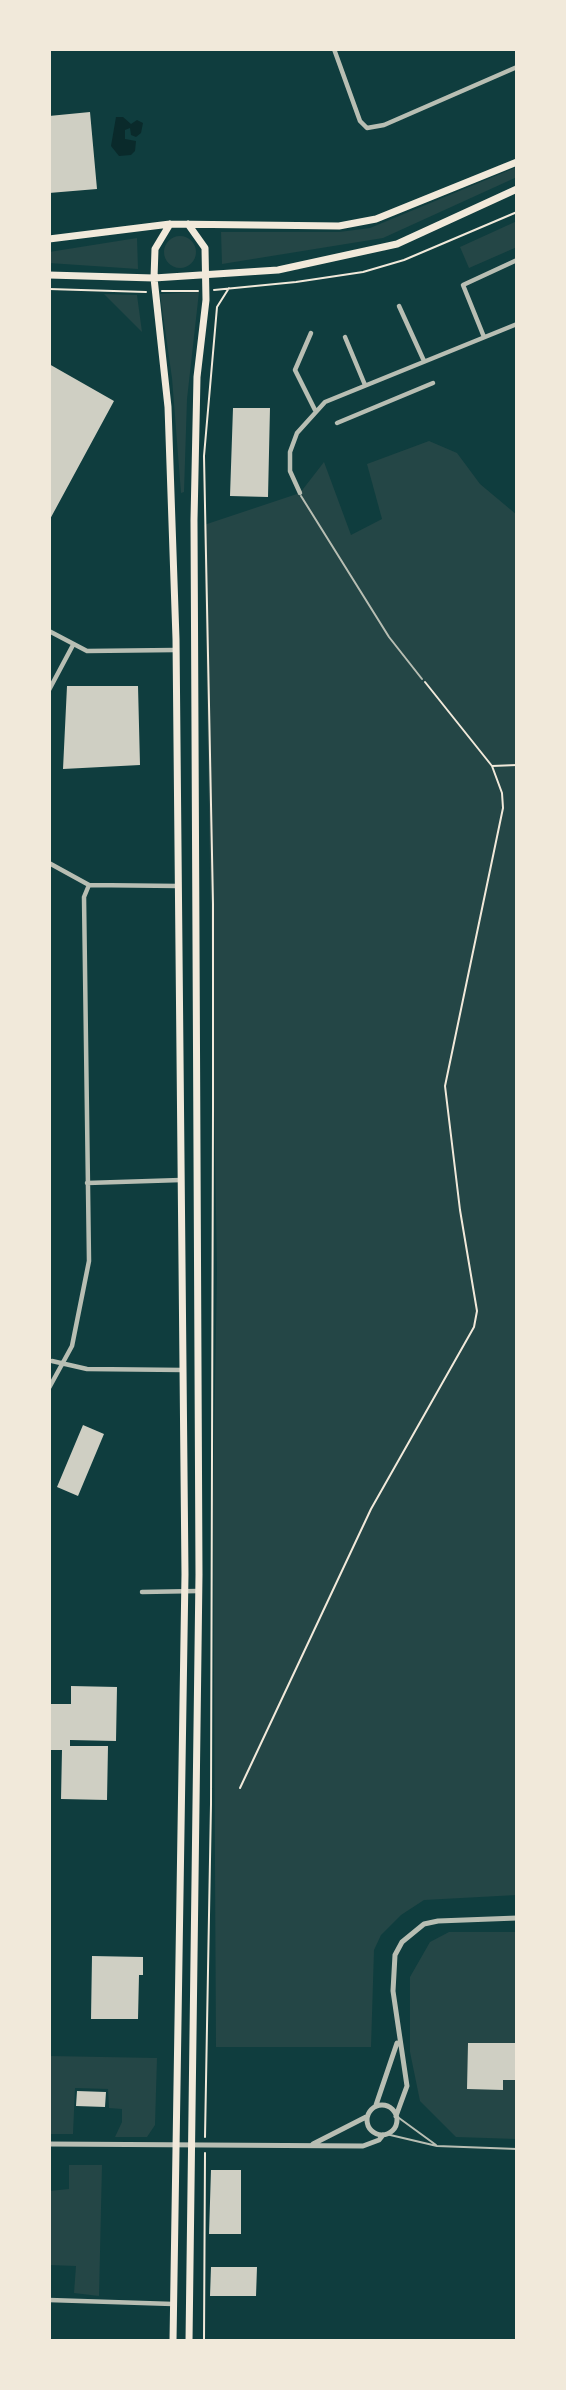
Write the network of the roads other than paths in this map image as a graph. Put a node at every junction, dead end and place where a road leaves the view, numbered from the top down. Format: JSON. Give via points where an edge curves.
{"nodes":[{"id":1,"x":334,"y":49,"type":"edge"},
{"id":2,"x":517,"y":67,"type":"edge"},
{"id":3,"x":517,"y":162,"type":"edge"},
{"id":4,"x":517,"y":188,"type":"edge"},
{"id":5,"x":170,"y":224,"type":"junction"},
{"id":6,"x":188,"y":224,"type":"junction"},
{"id":7,"x":49,"y":239,"type":"edge"},
{"id":8,"x":517,"y":260,"type":"edge"},
{"id":9,"x":49,"y":275,"type":"edge"},
{"id":10,"x":205,"y":276,"type":"junction"},
{"id":11,"x":154,"y":278,"type":"junction"},
{"id":12,"x":398,"y":306,"type":"dead end"},
{"id":13,"x":517,"y":324,"type":"edge"},
{"id":14,"x":311,"y":333,"type":"dead end"},
{"id":15,"x":345,"y":337,"type":"dead end"},
{"id":16,"x":484,"y":337,"type":"junction"},
{"id":17,"x":424,"y":361,"type":"junction"},
{"id":18,"x":433,"y":383,"type":"dead end"},
{"id":19,"x":365,"y":385,"type":"junction"},
{"id":20,"x":315,"y":410,"type":"junction"},
{"id":21,"x":337,"y":423,"type":"dead end"},
{"id":22,"x":300,"y":493,"type":"joint"},
{"id":23,"x":49,"y":631,"type":"edge"},
{"id":24,"x":73,"y":645,"type":"junction"},
{"id":25,"x":175,"y":650,"type":"junction"},
{"id":26,"x":422,"y":678,"type":"road end"},
{"id":27,"x":49,"y":690,"type":"edge"},
{"id":28,"x":49,"y":863,"type":"edge"},
{"id":29,"x":89,"y":885,"type":"junction"},
{"id":30,"x":178,"y":886,"type":"junction"},
{"id":31,"x":181,"y":1180,"type":"junction"},
{"id":32,"x":87,"y":1182,"type":"junction"},
{"id":33,"x":52,"y":1361,"type":"dead end"},
{"id":34,"x":62,"y":1364,"type":"junction"},
{"id":35,"x":183,"y":1370,"type":"junction"},
{"id":36,"x":49,"y":1388,"type":"edge"},
{"id":37,"x":186,"y":1591,"type":"junction"},
{"id":38,"x":198,"y":1591,"type":"junction"},
{"id":39,"x":142,"y":1592,"type":"dead end"},
{"id":40,"x":517,"y":1918,"type":"edge"},
{"id":41,"x":398,"y":2040,"type":"junction"},
{"id":42,"x":376,"y":2105,"type":"junction"},
{"id":43,"x":396,"y":2116,"type":"junction"},
{"id":44,"x":366,"y":2117,"type":"junction"},
{"id":45,"x":385,"y":2135,"type":"junction"},
{"id":46,"x":49,"y":2144,"type":"edge"},
{"id":47,"x":177,"y":2145,"type":"junction"},
{"id":48,"x":191,"y":2145,"type":"junction"},
{"id":49,"x":310,"y":2145,"type":"junction"},
{"id":50,"x":437,"y":2146,"type":"junction"},
{"id":51,"x":517,"y":2149,"type":"edge"},
{"id":52,"x":49,"y":2300,"type":"edge"},
{"id":53,"x":173,"y":2304,"type":"junction"},
{"id":54,"x":173,"y":2341,"type":"edge"},
{"id":55,"x":189,"y":2341,"type":"edge"}],
"edges":[{"from":1,"to":2,"type":"street","via":[[366,128],[384,125]]},
{"from":3,"to":6,"type":"main road","via":[[376,219],[339,226]]},
{"from":4,"to":10,"type":"main road","via":[[397,244],[278,270]]},
{"from":5,"to":6,"type":"main road"},
{"from":5,"to":7,"type":"main road"},
{"from":5,"to":11,"type":"main road","via":[[155,249]]},
{"from":6,"to":10,"type":"main road","via":[[205,248]]},
{"from":8,"to":16,"type":"street","via":[[463,285]]},
{"from":9,"to":11,"type":"main road"},
{"from":10,"to":11,"type":"main road"},
{"from":10,"to":38,"type":"main road","via":[[194,520]]},
{"from":11,"to":25,"type":"main road","via":[[168,407]]},
{"from":12,"to":17,"type":"street"},
{"from":13,"to":16,"type":"street"},
{"from":14,"to":20,"type":"street","via":[[295,370]]},
{"from":15,"to":19,"type":"street"},
{"from":16,"to":17,"type":"street"},
{"from":17,"to":19,"type":"street"},
{"from":18,"to":21,"type":"street"},
{"from":19,"to":20,"type":"street"},
{"from":20,"to":22,"type":"street","via":[[296,433],[290,452],[290,471]]},
{"from":22,"to":26,"type":"lane","via":[[389,637]]},
{"from":23,"to":24,"type":"street"},
{"from":24,"to":25,"type":"street","via":[[87,651]]},
{"from":24,"to":27,"type":"street"},
{"from":25,"to":30,"type":"main road"},
{"from":28,"to":29,"type":"street"},
{"from":29,"to":30,"type":"street"},
{"from":29,"to":32,"type":"street","via":[[84,897]]},
{"from":30,"to":31,"type":"main road"},
{"from":31,"to":32,"type":"street"},
{"from":31,"to":35,"type":"main road"},
{"from":32,"to":34,"type":"street","via":[[89,1261],[72,1346]]},
{"from":33,"to":34,"type":"street"},
{"from":34,"to":35,"type":"street","via":[[87,1369]]},
{"from":34,"to":36,"type":"street"},
{"from":35,"to":37,"type":"main road"},
{"from":37,"to":38,"type":"street"},
{"from":37,"to":39,"type":"street"},
{"from":37,"to":47,"type":"main road"},
{"from":38,"to":48,"type":"main road"},
{"from":40,"to":41,"type":"street","via":[[438,1921],[424,1924],[402,1942],[392,1971]]},
{"from":41,"to":42,"type":"street"},
{"from":41,"to":43,"type":"street","via":[[407,2086]]},
{"from":42,"to":43,"type":"street","via":[[389,2106]]},
{"from":42,"to":44,"type":"street"},
{"from":43,"to":45,"type":"street","via":[[393,2130]]},
{"from":43,"to":50,"type":"lane"},
{"from":44,"to":45,"type":"street","via":[[370,2130]]},
{"from":44,"to":49,"type":"street"},
{"from":45,"to":49,"type":"street","via":[[363,2146]]},
{"from":45,"to":50,"type":"lane"},
{"from":46,"to":47,"type":"street"},
{"from":47,"to":48,"type":"street"},
{"from":47,"to":53,"type":"main road"},
{"from":48,"to":49,"type":"street"},
{"from":48,"to":55,"type":"main road"},
{"from":50,"to":51,"type":"lane"},
{"from":52,"to":53,"type":"street"},
{"from":53,"to":54,"type":"main road"}]}
